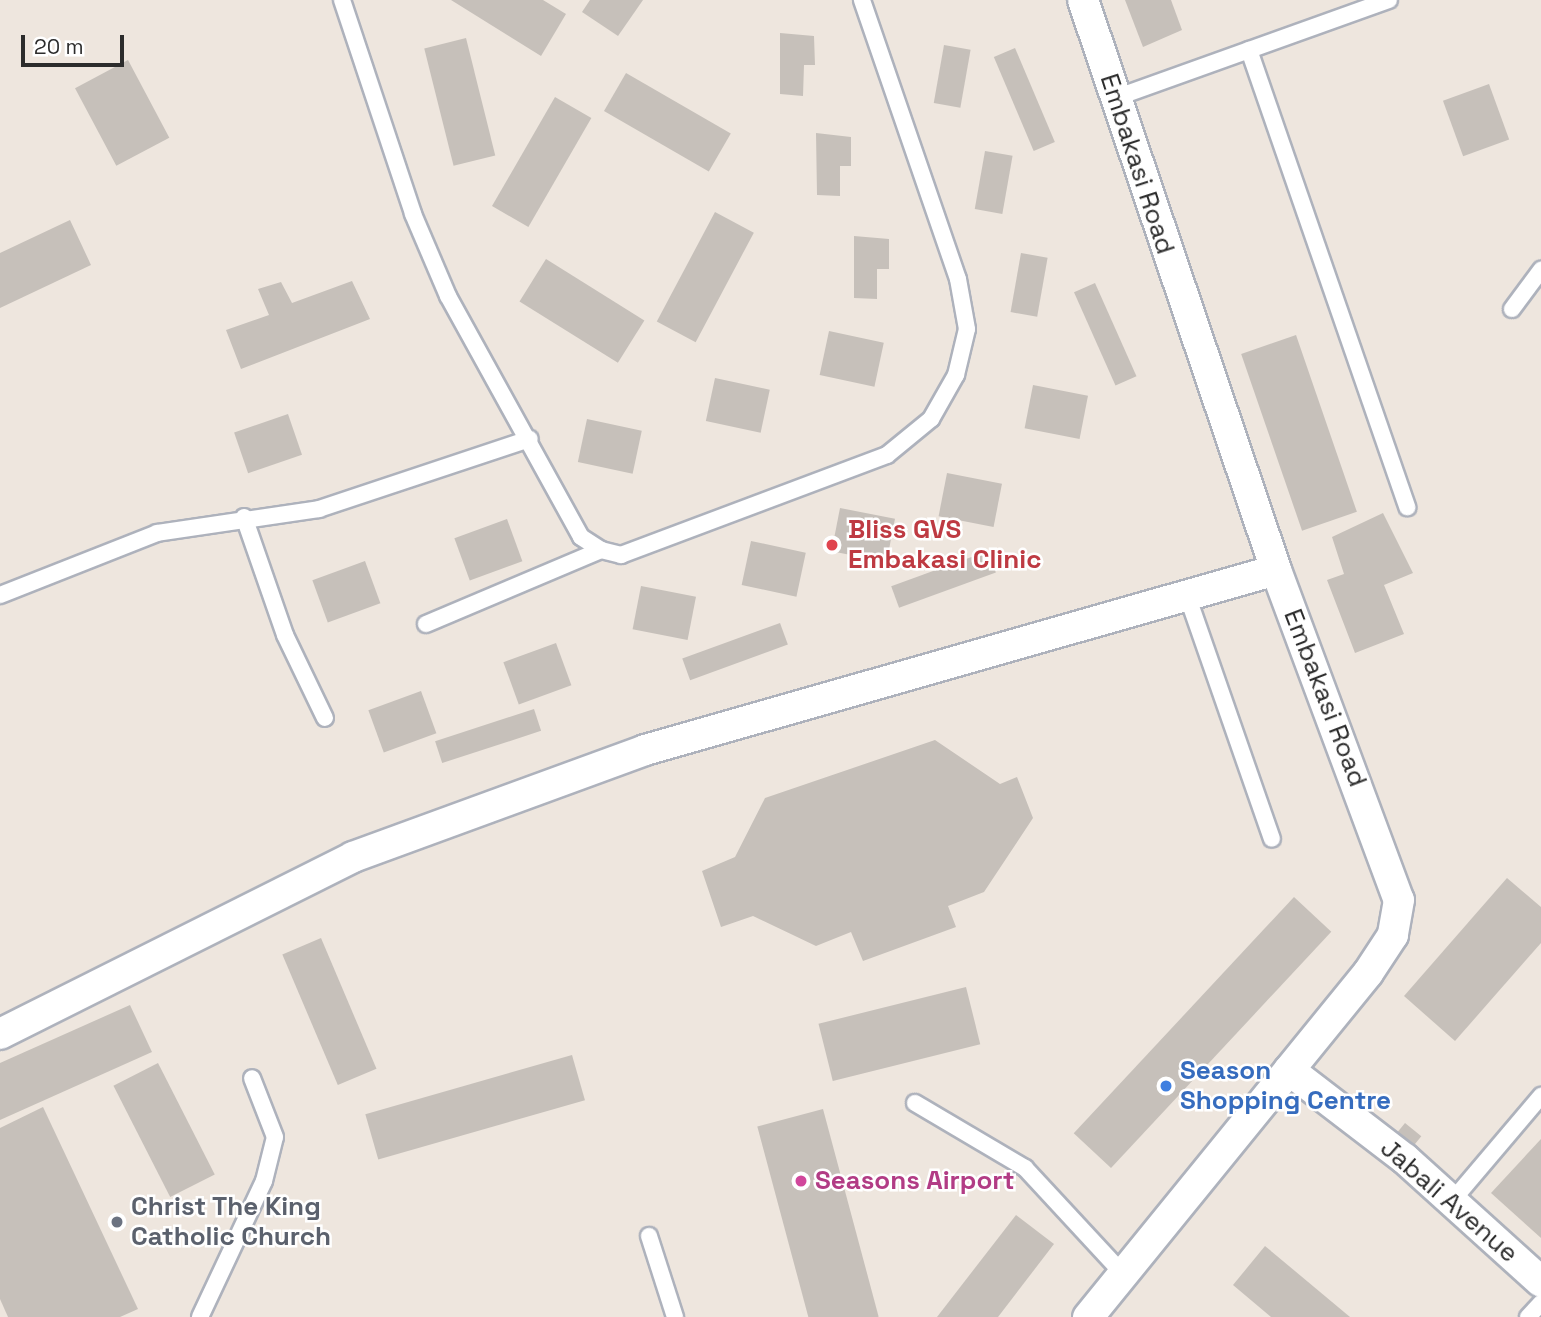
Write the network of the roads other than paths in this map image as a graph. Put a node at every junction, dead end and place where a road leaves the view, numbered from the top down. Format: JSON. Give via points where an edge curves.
{"nodes":[{"id":1,"x":342,"y":0,"type":"edge"},
{"id":2,"x":862,"y":0,"type":"edge"},
{"id":3,"x":1083,"y":0,"type":"edge"},
{"id":4,"x":1389,"y":0,"type":"edge"},
{"id":5,"x":1249,"y":50,"type":"junction"},
{"id":6,"x":1115,"y":98,"type":"junction"},
{"id":7,"x":1541,"y":270,"type":"edge"},
{"id":8,"x":1512,"y":309,"type":"dead end"},
{"id":9,"x":530,"y":439,"type":"junction"},
{"id":10,"x":1407,"y":507,"type":"dead end"},
{"id":11,"x":244,"y":517,"type":"junction"},
{"id":12,"x":601,"y":550,"type":"junction"},
{"id":13,"x":1276,"y":570,"type":"junction"},
{"id":14,"x":0,"y":595,"type":"edge"},
{"id":15,"x":1187,"y":595,"type":"junction"},
{"id":16,"x":426,"y":624,"type":"dead end"},
{"id":17,"x":326,"y":718,"type":"dead end"},
{"id":18,"x":1272,"y":839,"type":"dead end"},
{"id":19,"x":0,"y":1034,"type":"edge"},
{"id":20,"x":1289,"y":1070,"type":"junction"},
{"id":21,"x":252,"y":1078,"type":"dead end"},
{"id":22,"x":1541,"y":1096,"type":"edge"},
{"id":23,"x":915,"y":1103,"type":"dead end"},
{"id":24,"x":1452,"y":1201,"type":"junction"},
{"id":25,"x":649,"y":1236,"type":"dead end"},
{"id":26,"x":1124,"y":1274,"type":"junction"},
{"id":27,"x":1541,"y":1282,"type":"edge"},
{"id":28,"x":1541,"y":1303,"type":"edge"},
{"id":29,"x":200,"y":1317,"type":"edge"},
{"id":30,"x":675,"y":1317,"type":"edge"},
{"id":31,"x":1088,"y":1317,"type":"edge"},
{"id":32,"x":1528,"y":1317,"type":"edge"}],
"edges":[{"from":1,"to":9,"type":"lane","via":[[418,226],[448,296]]},
{"from":2,"to":12,"type":"lane","via":[[958,279],[967,329],[956,375],[931,419],[887,455],[640,550],[621,555]]},
{"from":3,"to":6,"type":"street","name":"Embakasi Road"},
{"from":4,"to":5,"type":"lane"},
{"from":5,"to":6,"type":"lane"},
{"from":5,"to":10,"type":"lane"},
{"from":6,"to":13,"type":"street","name":"Embakasi Road"},
{"from":7,"to":8,"type":"lane"},
{"from":9,"to":11,"type":"lane","via":[[350,500],[295,513]]},
{"from":9,"to":12,"type":"lane","via":[[580,537]]},
{"from":11,"to":14,"type":"lane","via":[[157,533]]},
{"from":11,"to":17,"type":"lane","via":[[285,635]]},
{"from":12,"to":16,"type":"lane"},
{"from":13,"to":15,"type":"street"},
{"from":13,"to":20,"type":"street","name":"Embakasi Road","via":[[1399,900],[1393,935]]},
{"from":15,"to":18,"type":"lane"},
{"from":15,"to":19,"type":"street","via":[[645,750],[353,857]]},
{"from":20,"to":24,"type":"street","name":"Jabali Avenue"},
{"from":20,"to":26,"type":"street","name":"Embakasi Road"},
{"from":21,"to":29,"type":"lane","via":[[275,1137],[264,1181]]},
{"from":22,"to":24,"type":"lane"},
{"from":23,"to":26,"type":"lane","via":[[1025,1168]]},
{"from":24,"to":27,"type":"street","name":"Jabali Avenue"},
{"from":25,"to":30,"type":"lane"},
{"from":26,"to":31,"type":"street","name":"Embakasi Road"},
{"from":28,"to":32,"type":"lane"}]}
